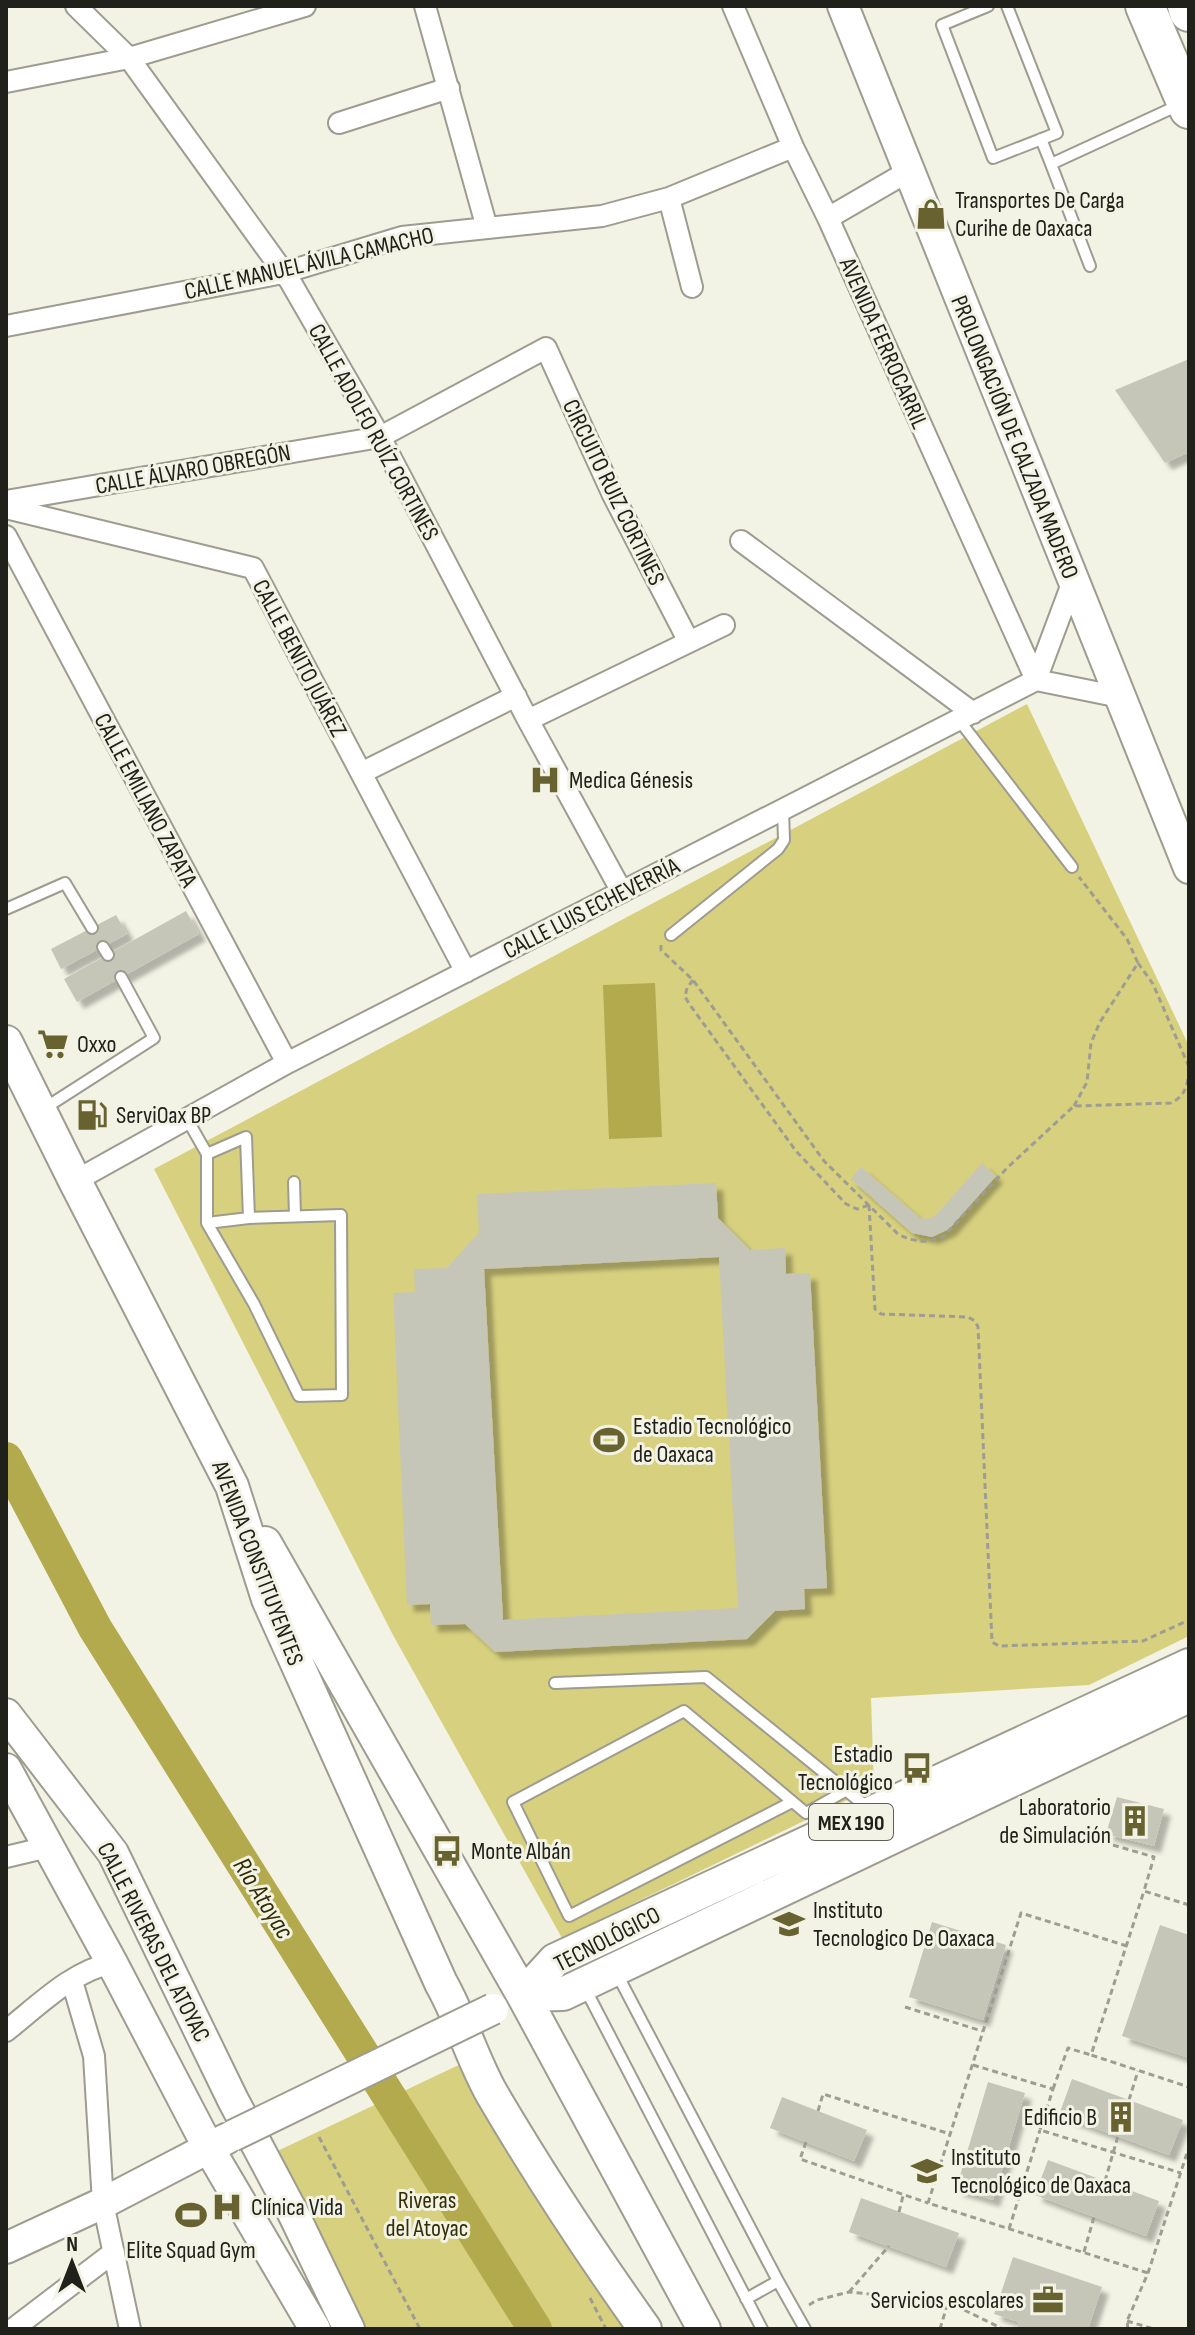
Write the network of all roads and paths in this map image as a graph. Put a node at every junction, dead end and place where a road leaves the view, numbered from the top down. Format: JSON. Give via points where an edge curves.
{"nodes":[{"id":1,"x":76,"y":6,"type":"edge"},
{"id":2,"x":305,"y":6,"type":"edge"},
{"id":3,"x":425,"y":6,"type":"edge"},
{"id":4,"x":733,"y":6,"type":"edge"},
{"id":5,"x":843,"y":6,"type":"edge"},
{"id":6,"x":988,"y":6,"type":"edge"},
{"id":7,"x":1007,"y":6,"type":"edge"},
{"id":8,"x":1145,"y":6,"type":"edge"},
{"id":9,"x":1187,"y":6,"type":"edge"},
{"id":10,"x":1189,"y":12,"type":"edge"},
{"id":11,"x":129,"y":58,"type":"junction"},
{"id":12,"x":6,"y":82,"type":"edge"},
{"id":13,"x":449,"y":88,"type":"junction"},
{"id":14,"x":1188,"y":106,"type":"edge"},
{"id":15,"x":339,"y":123,"type":"dead end"},
{"id":16,"x":1041,"y":139,"type":"junction"},
{"id":17,"x":793,"y":147,"type":"junction"},
{"id":18,"x":1051,"y":164,"type":"junction"},
{"id":19,"x":909,"y":171,"type":"junction"},
{"id":20,"x":669,"y":198,"type":"junction"},
{"id":21,"x":828,"y":218,"type":"junction"},
{"id":22,"x":487,"y":228,"type":"junction"},
{"id":23,"x":1090,"y":266,"type":"dead end"},
{"id":24,"x":283,"y":273,"type":"junction"},
{"id":25,"x":692,"y":287,"type":"dead end"},
{"id":26,"x":6,"y":326,"type":"edge"},
{"id":27,"x":380,"y":437,"type":"junction"},
{"id":28,"x":6,"y":501,"type":"edge"},
{"id":29,"x":6,"y":508,"type":"edge"},
{"id":30,"x":6,"y":536,"type":"edge"},
{"id":31,"x":741,"y":541,"type":"dead end"},
{"id":32,"x":1073,"y":581,"type":"junction"},
{"id":33,"x":724,"y":625,"type":"dead end"},
{"id":34,"x":689,"y":642,"type":"junction"},
{"id":35,"x":1036,"y":680,"type":"junction"},
{"id":36,"x":516,"y":696,"type":"junction"},
{"id":37,"x":1120,"y":697,"type":"junction"},
{"id":38,"x":966,"y":716,"type":"junction"},
{"id":39,"x":528,"y":720,"type":"junction"},
{"id":40,"x":361,"y":773,"type":"junction"},
{"id":41,"x":783,"y":810,"type":"junction"},
{"id":42,"x":1072,"y":867,"type":"joint"},
{"id":43,"x":1189,"y":868,"type":"edge"},
{"id":44,"x":622,"y":892,"type":"junction"},
{"id":45,"x":6,"y":909,"type":"edge"},
{"id":46,"x":92,"y":928,"type":"dead end"},
{"id":47,"x":671,"y":935,"type":"joint"},
{"id":48,"x":1138,"y":963,"type":"junction"},
{"id":49,"x":466,"y":972,"type":"junction"},
{"id":50,"x":121,"y":977,"type":"dead end"},
{"id":51,"x":693,"y":980,"type":"junction"},
{"id":52,"x":6,"y":1042,"type":"edge"},
{"id":53,"x":287,"y":1063,"type":"junction"},
{"id":54,"x":1189,"y":1067,"type":"edge"},
{"id":55,"x":1189,"y":1074,"type":"edge"},
{"id":56,"x":1074,"y":1106,"type":"junction"},
{"id":57,"x":40,"y":1111,"type":"junction"},
{"id":58,"x":187,"y":1119,"type":"junction"},
{"id":59,"x":207,"y":1154,"type":"junction"},
{"id":60,"x":75,"y":1181,"type":"junction"},
{"id":61,"x":294,"y":1182,"type":"dead end"},
{"id":62,"x":869,"y":1205,"type":"junction"},
{"id":63,"x":295,"y":1216,"type":"junction"},
{"id":64,"x":249,"y":1218,"type":"junction"},
{"id":65,"x":207,"y":1223,"type":"junction"},
{"id":66,"x":232,"y":1486,"type":"junction"},
{"id":67,"x":1189,"y":1620,"type":"edge"},
{"id":68,"x":1186,"y":1682,"type":"edge"},
{"id":69,"x":555,"y":1683,"type":"dead end"},
{"id":70,"x":6,"y":1714,"type":"edge"},
{"id":71,"x":6,"y":1769,"type":"edge"},
{"id":72,"x":847,"y":1790,"type":"junction"},
{"id":73,"x":14,"y":1801,"type":"edge"},
{"id":74,"x":792,"y":1802,"type":"junction"},
{"id":75,"x":872,"y":1812,"type":"junction"},
{"id":76,"x":1113,"y":1845,"type":"dead end"},
{"id":77,"x":48,"y":1847,"type":"junction"},
{"id":78,"x":6,"y":1857,"type":"edge"},
{"id":79,"x":812,"y":1857,"type":"junction"},
{"id":80,"x":1144,"y":1891,"type":"junction"},
{"id":81,"x":1189,"y":1905,"type":"edge"},
{"id":82,"x":1127,"y":1946,"type":"junction"},
{"id":83,"x":112,"y":1963,"type":"junction"},
{"id":84,"x":614,"y":1969,"type":"junction"},
{"id":85,"x":72,"y":1981,"type":"junction"},
{"id":86,"x":584,"y":1984,"type":"junction"},
{"id":87,"x":523,"y":1995,"type":"junction"},
{"id":88,"x":905,"y":2007,"type":"dead end"},
{"id":89,"x":6,"y":2031,"type":"edge"},
{"id":90,"x":983,"y":2031,"type":"junction"},
{"id":91,"x":1091,"y":2055,"type":"junction"},
{"id":92,"x":973,"y":2065,"type":"junction"},
{"id":93,"x":1138,"y":2071,"type":"junction"},
{"id":94,"x":1189,"y":2087,"type":"edge"},
{"id":95,"x":1053,"y":2089,"type":"junction"},
{"id":96,"x":1129,"y":2100,"type":"dead end"},
{"id":97,"x":818,"y":2111,"type":"dead end"},
{"id":98,"x":1040,"y":2130,"type":"junction"},
{"id":99,"x":950,"y":2134,"type":"junction"},
{"id":100,"x":1118,"y":2136,"type":"dead end"},
{"id":101,"x":319,"y":2137,"type":"dead end"},
{"id":102,"x":220,"y":2142,"type":"junction"},
{"id":103,"x":806,"y":2142,"type":"dead end"},
{"id":104,"x":1189,"y":2147,"type":"edge"},
{"id":105,"x":1114,"y":2152,"type":"junction"},
{"id":106,"x":1181,"y":2173,"type":"junction"},
{"id":107,"x":1105,"y":2181,"type":"dead end"},
{"id":108,"x":904,"y":2195,"type":"junction"},
{"id":109,"x":103,"y":2203,"type":"junction"},
{"id":110,"x":928,"y":2203,"type":"junction"},
{"id":111,"x":899,"y":2212,"type":"dead end"},
{"id":112,"x":1094,"y":2217,"type":"dead end"},
{"id":113,"x":1009,"y":2229,"type":"junction"},
{"id":114,"x":889,"y":2246,"type":"dead end"},
{"id":115,"x":6,"y":2248,"type":"edge"},
{"id":116,"x":114,"y":2252,"type":"junction"},
{"id":117,"x":1084,"y":2252,"type":"junction"},
{"id":118,"x":1148,"y":2273,"type":"junction"},
{"id":119,"x":778,"y":2281,"type":"junction"},
{"id":120,"x":849,"y":2292,"type":"junction"},
{"id":121,"x":746,"y":2299,"type":"junction"},
{"id":122,"x":948,"y":2302,"type":"junction"},
{"id":123,"x":795,"y":2314,"type":"junction"},
{"id":124,"x":1127,"y":2321,"type":"junction"},
{"id":125,"x":13,"y":2329,"type":"edge"},
{"id":126,"x":130,"y":2329,"type":"edge"},
{"id":127,"x":315,"y":2329,"type":"edge"},
{"id":128,"x":349,"y":2329,"type":"edge"},
{"id":129,"x":420,"y":2329,"type":"edge"},
{"id":130,"x":645,"y":2329,"type":"edge"},
{"id":131,"x":704,"y":2329,"type":"edge"},
{"id":132,"x":762,"y":2329,"type":"edge"},
{"id":133,"x":805,"y":2329,"type":"edge"},
{"id":134,"x":940,"y":2329,"type":"edge"},
{"id":135,"x":1003,"y":2329,"type":"edge"},
{"id":136,"x":1128,"y":2329,"type":"edge"},
{"id":137,"x":1154,"y":2329,"type":"edge"}],
"edges":[{"from":1,"to":11,"type":"street","name":"CALLE ADOLFO RUÍZ CORTINES"},
{"from":2,"to":11,"type":"street"},
{"from":3,"to":13,"type":"street"},
{"from":4,"to":17,"type":"street","name":"AVENIDA FERROCARRIL"},
{"from":5,"to":19,"type":"street","name":"PROLONGACIÓN DE CALZADA MADERO"},
{"from":6,"to":16,"type":"lane","via":[[942,25],[993,158]]},
{"from":7,"to":16,"type":"lane","via":[[1057,133]]},
{"from":8,"to":14,"type":"highway"},
{"from":9,"to":10,"type":"highway"},
{"from":11,"to":12,"type":"street"},
{"from":11,"to":24,"type":"street","name":"CALLE ADOLFO RUÍZ CORTINES"},
{"from":13,"to":15,"type":"street"},
{"from":13,"to":22,"type":"street"},
{"from":14,"to":18,"type":"lane"},
{"from":16,"to":18,"type":"lane"},
{"from":17,"to":20,"type":"street","name":"CALLE MANUEL ÁVILA CAMACHO"},
{"from":17,"to":21,"type":"street","name":"AVENIDA FERROCARRIL"},
{"from":18,"to":23,"type":"lane"},
{"from":19,"to":21,"type":"street"},
{"from":19,"to":32,"type":"street","name":"PROLONGACIÓN DE CALZADA MADERO"},
{"from":20,"to":22,"type":"street","name":"CALLE MANUEL ÁVILA CAMACHO","via":[[602,216]]},
{"from":20,"to":25,"type":"street"},
{"from":21,"to":35,"type":"street","name":"AVENIDA FERROCARRIL"},
{"from":22,"to":24,"type":"street","name":"CALLE MANUEL ÁVILA CAMACHO","via":[[402,237]]},
{"from":24,"to":26,"type":"street","name":"CALLE MANUEL ÁVILA CAMACHO"},
{"from":24,"to":27,"type":"street","name":"CALLE ADOLFO RUÍZ CORTINES"},
{"from":27,"to":28,"type":"street","name":"CALLE ÁLVARO OBREGÓN"},
{"from":27,"to":34,"type":"street","name":"CIRCUITO RUIZ CORTINES","via":[[546,348],[613,495]]},
{"from":27,"to":36,"type":"street","name":"CALLE ADOLFO RUÍZ CORTINES"},
{"from":29,"to":40,"type":"street","name":"CALLE BENITO JUÁREZ","via":[[253,568]]},
{"from":30,"to":53,"type":"street","name":"CALLE EMILIANO ZAPATA"},
{"from":31,"to":38,"type":"street"},
{"from":32,"to":35,"type":"street"},
{"from":32,"to":37,"type":"street","name":"PROLONGACIÓN DE CALZADA MADERO"},
{"from":33,"to":34,"type":"street"},
{"from":34,"to":39,"type":"street"},
{"from":35,"to":37,"type":"street"},
{"from":35,"to":38,"type":"street","name":"CALLE LUIS ECHEVERRÍA"},
{"from":36,"to":39,"type":"street","name":"CALLE ADOLFO RUÍZ CORTINES"},
{"from":36,"to":40,"type":"street"},
{"from":37,"to":43,"type":"street","name":"PROLONGACIÓN DE CALZADA MADERO"},
{"from":38,"to":41,"type":"street","name":"CALLE LUIS ECHEVERRÍA"},
{"from":38,"to":42,"type":"lane"},
{"from":39,"to":44,"type":"street","name":"CALLE ADOLFO RUÍZ CORTINES"},
{"from":40,"to":49,"type":"street","name":"CALLE BENITO JUÁREZ"},
{"from":41,"to":44,"type":"street","name":"CALLE LUIS ECHEVERRÍA"},
{"from":41,"to":47,"type":"lane","via":[[784,840],[778,849]]},
{"from":42,"to":48,"type":"path","via":[[1127,939]]},
{"from":44,"to":49,"type":"street","name":"CALLE LUIS ECHEVERRÍA"},
{"from":45,"to":46,"type":"lane","via":[[65,883]]},
{"from":47,"to":51,"type":"path","via":[[661,950]]},
{"from":48,"to":54,"type":"path","via":[[1153,984]]},
{"from":48,"to":56,"type":"path","via":[[1100,1022],[1091,1043],[1087,1082]]},
{"from":49,"to":53,"type":"street","name":"CALLE LUIS ECHEVERRÍA"},
{"from":50,"to":57,"type":"lane","via":[[154,1038]]},
{"from":51,"to":62,"type":"path","via":[[824,1161]]},
{"from":51,"to":62,"type":"path","via":[[685,997],[796,1151],[846,1204],[857,1209]]},
{"from":52,"to":57,"type":"main road","name":"AVENIDA CONSTITUYENTES"},
{"from":53,"to":58,"type":"street","name":"CALLE LUIS ECHEVERRÍA"},
{"from":55,"to":56,"type":"path","via":[[1181,1098],[1171,1103]]},
{"from":56,"to":62,"type":"path","via":[[944,1236],[931,1242],[899,1235]]},
{"from":57,"to":60,"type":"main road","name":"AVENIDA CONSTITUYENTES"},
{"from":58,"to":59,"type":"lane"},
{"from":58,"to":60,"type":"street","name":"CALLE LUIS ECHEVERRÍA"},
{"from":59,"to":64,"type":"lane","via":[[246,1137]]},
{"from":59,"to":65,"type":"lane"},
{"from":60,"to":66,"type":"main road","name":"AVENIDA CONSTITUYENTES"},
{"from":61,"to":63,"type":"lane"},
{"from":62,"to":67,"type":"path","via":[[875,1309],[881,1314],[968,1317],[978,1327],[992,1642],[999,1646],[1143,1641]]},
{"from":63,"to":64,"type":"lane"},
{"from":63,"to":65,"type":"lane","via":[[341,1215],[342,1395],[299,1396]]},
{"from":64,"to":65,"type":"lane"},
{"from":66,"to":87,"type":"main road"},
{"from":66,"to":130,"type":"main road","name":"AVENIDA CONSTITUYENTES","via":[[268,1599],[490,2091]]},
{"from":68,"to":75,"type":"main road","name":"TECNOLÓGICO","number":"MEX 190"},
{"from":68,"to":79,"type":"main road","name":"TECNOLÓGICO","number":"MEX 190"},
{"from":69,"to":72,"type":"lane","via":[[706,1677]]},
{"from":70,"to":128,"type":"street","name":"CALLE RIVERAS DEL ATOYAC","via":[[113,1853]]},
{"from":71,"to":73,"type":"street"},
{"from":72,"to":74,"type":"lane","via":[[806,1813]]},
{"from":72,"to":75,"type":"lane"},
{"from":73,"to":77,"type":"street"},
{"from":74,"to":74,"type":"lane","via":[[684,1711],[513,1802],[569,1916]]},
{"from":75,"to":79,"type":"main road","name":"TECNOLÓGICO","number":"MEX 190"},
{"from":76,"to":80,"type":"path","via":[[1154,1857]]},
{"from":77,"to":78,"type":"street"},
{"from":77,"to":83,"type":"street"},
{"from":79,"to":84,"type":"main road","name":"TECNOLÓGICO","number":"MEX 190"},
{"from":79,"to":87,"type":"main road","name":"TECNOLÓGICO","number":"MEX 190","via":[[555,1960]]},
{"from":80,"to":81,"type":"path"},
{"from":80,"to":82,"type":"path"},
{"from":82,"to":90,"type":"path","via":[[1021,1913]]},
{"from":82,"to":91,"type":"path"},
{"from":83,"to":85,"type":"street"},
{"from":83,"to":102,"type":"street"},
{"from":84,"to":86,"type":"main road","name":"TECNOLÓGICO","number":"MEX 190"},
{"from":84,"to":119,"type":"lane"},
{"from":85,"to":89,"type":"street"},
{"from":85,"to":109,"type":"street","via":[[94,2056]]},
{"from":86,"to":87,"type":"main road","name":"TECNOLÓGICO","number":"MEX 190","via":[[563,1994]]},
{"from":86,"to":121,"type":"lane"},
{"from":87,"to":102,"type":"street","number":"MEX 190","bridge":true},
{"from":87,"to":131,"type":"main road"},
{"from":88,"to":90,"type":"path"},
{"from":90,"to":92,"type":"path"},
{"from":91,"to":93,"type":"path"},
{"from":91,"to":95,"type":"path","via":[[1068,2048]]},
{"from":92,"to":95,"type":"path"},
{"from":92,"to":99,"type":"path"},
{"from":93,"to":94,"type":"path"},
{"from":93,"to":96,"type":"path"},
{"from":95,"to":98,"type":"path"},
{"from":97,"to":99,"type":"path","via":[[823,2094]]},
{"from":98,"to":105,"type":"path"},
{"from":98,"to":113,"type":"path"},
{"from":99,"to":110,"type":"path"},
{"from":100,"to":105,"type":"path"},
{"from":101,"to":129,"type":"path"},
{"from":102,"to":109,"type":"street"},
{"from":102,"to":127,"type":"street"},
{"from":103,"to":108,"type":"path","via":[[800,2159]]},
{"from":104,"to":106,"type":"path"},
{"from":105,"to":106,"type":"path"},
{"from":105,"to":107,"type":"path"},
{"from":106,"to":118,"type":"path"},
{"from":108,"to":110,"type":"path"},
{"from":108,"to":111,"type":"path"},
{"from":109,"to":115,"type":"street"},
{"from":109,"to":116,"type":"street"},
{"from":110,"to":113,"type":"path"},
{"from":112,"to":117,"type":"path"},
{"from":113,"to":117,"type":"path"},
{"from":114,"to":120,"type":"path"},
{"from":116,"to":125,"type":"street"},
{"from":116,"to":126,"type":"street"},
{"from":117,"to":118,"type":"path"},
{"from":118,"to":124,"type":"path"},
{"from":119,"to":121,"type":"lane"},
{"from":119,"to":123,"type":"lane"},
{"from":120,"to":122,"type":"path"},
{"from":120,"to":123,"type":"path","via":[[817,2300]]},
{"from":121,"to":132,"type":"lane"},
{"from":122,"to":134,"type":"path"},
{"from":122,"to":135,"type":"path"},
{"from":123,"to":133,"type":"lane"},
{"from":124,"to":136,"type":"path"},
{"from":124,"to":137,"type":"path"}]}
